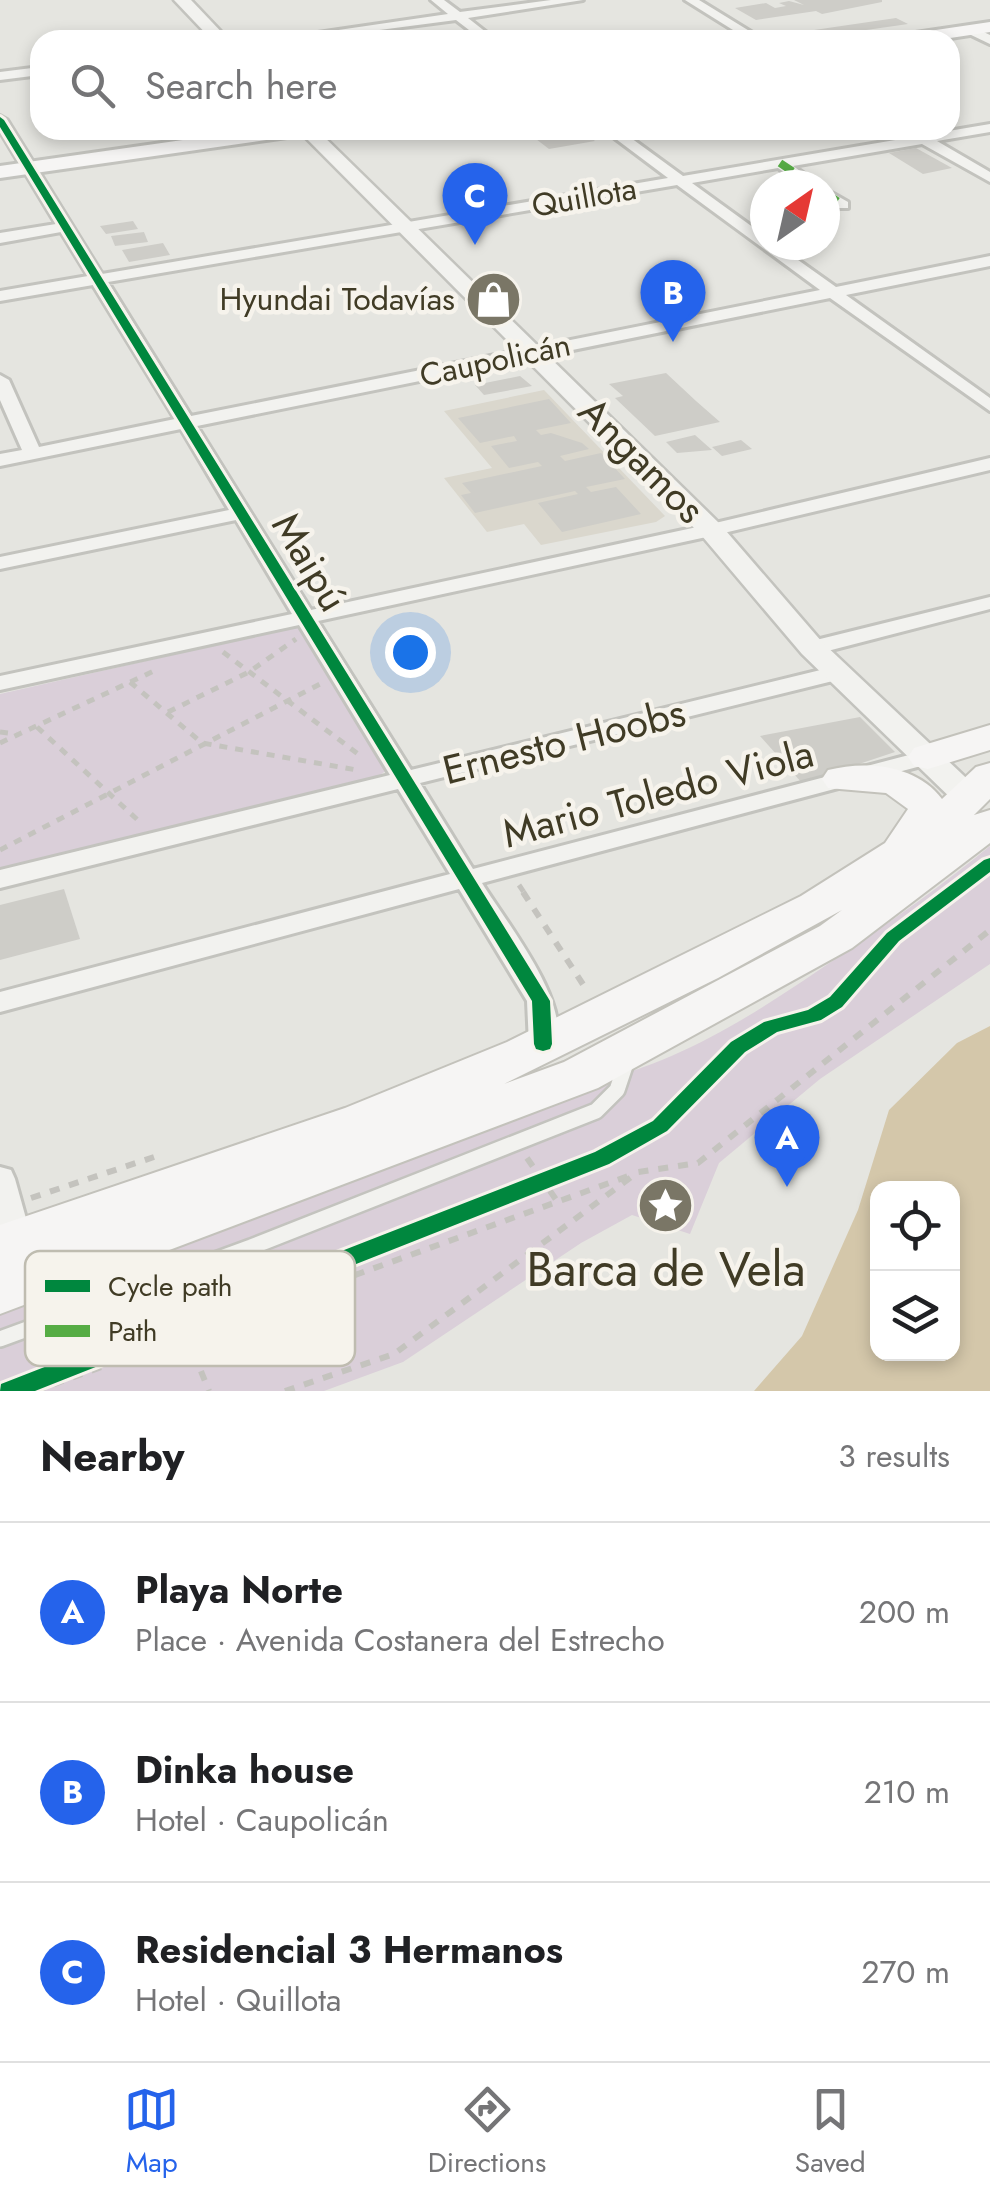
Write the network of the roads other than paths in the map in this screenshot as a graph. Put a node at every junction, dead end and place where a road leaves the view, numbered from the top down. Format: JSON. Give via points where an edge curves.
{"nodes":[{"id":1,"x":182,"y":0,"type":"edge"},
{"id":2,"x":437,"y":0,"type":"edge"},
{"id":3,"x":578,"y":0,"type":"edge"},
{"id":4,"x":691,"y":0,"type":"edge"},
{"id":5,"x":458,"y":16,"type":"junction"},
{"id":6,"x":980,"y":29,"type":"edge"},
{"id":7,"x":211,"y":30,"type":"edge"},
{"id":8,"x":352,"y":30,"type":"edge"},
{"id":9,"x":477,"y":30,"type":"edge"},
{"id":10,"x":741,"y":30,"type":"edge"},
{"id":11,"x":990,"y":40,"type":"edge"},
{"id":12,"x":30,"y":72,"type":"edge"},
{"id":13,"x":0,"y":76,"type":"edge"},
{"id":14,"x":0,"y":120,"type":"edge"},
{"id":15,"x":990,"y":128,"type":"edge"},
{"id":16,"x":960,"y":133,"type":"edge"},
{"id":17,"x":225,"y":140,"type":"edge"},
{"id":18,"x":317,"y":140,"type":"edge"},
{"id":19,"x":624,"y":140,"type":"edge"},
{"id":20,"x":918,"y":140,"type":"edge"},
{"id":21,"x":926,"y":140,"type":"edge"},
{"id":22,"x":780,"y":163,"type":"junction"},
{"id":23,"x":30,"y":168,"type":"junction"},
{"id":24,"x":790,"y":170,"type":"edge"},
{"id":25,"x":0,"y":172,"type":"edge"},
{"id":26,"x":990,"y":178,"type":"edge"},
{"id":27,"x":679,"y":181,"type":"junction"},
{"id":28,"x":840,"y":203,"type":"edge"},
{"id":29,"x":843,"y":205,"type":"dead end"},
{"id":30,"x":408,"y":226,"type":"junction"},
{"id":31,"x":66,"y":227,"type":"junction"},
{"id":32,"x":750,"y":232,"type":"edge"},
{"id":33,"x":0,"y":238,"type":"edge"},
{"id":34,"x":788,"y":260,"type":"edge"},
{"id":35,"x":990,"y":261,"type":"edge"},
{"id":36,"x":98,"y":279,"type":"junction"},
{"id":37,"x":832,"y":292,"type":"junction"},
{"id":38,"x":0,"y":296,"type":"edge"},
{"id":39,"x":534,"y":352,"type":"junction"},
{"id":40,"x":0,"y":380,"type":"edge"},
{"id":41,"x":990,"y":406,"type":"edge"},
{"id":42,"x":187,"y":424,"type":"junction"},
{"id":43,"x":33,"y":454,"type":"junction"},
{"id":44,"x":0,"y":460,"type":"edge"},
{"id":45,"x":990,"y":464,"type":"edge"},
{"id":46,"x":242,"y":513,"type":"junction"},
{"id":47,"x":711,"y":530,"type":"junction"},
{"id":48,"x":0,"y":563,"type":"edge"},
{"id":49,"x":990,"y":604,"type":"edge"},
{"id":50,"x":306,"y":617,"type":"junction"},
{"id":51,"x":812,"y":648,"type":"junction"},
{"id":52,"x":837,"y":673,"type":"junction"},
{"id":53,"x":0,"y":683,"type":"edge"},
{"id":54,"x":990,"y":737,"type":"edge"},
{"id":55,"x":928,"y":756,"type":"junction"},
{"id":56,"x":842,"y":779,"type":"junction"},
{"id":57,"x":406,"y":780,"type":"junction"},
{"id":58,"x":978,"y":810,"type":"edge"},
{"id":59,"x":886,"y":862,"type":"junction"},
{"id":60,"x":465,"y":876,"type":"junction"},
{"id":61,"x":0,"y":879,"type":"edge"},
{"id":62,"x":0,"y":1002,"type":"edge"},
{"id":63,"x":573,"y":1024,"type":"junction"},
{"id":64,"x":171,"y":1169,"type":"junction"},
{"id":65,"x":5,"y":1225,"type":"edge"},
{"id":66,"x":129,"y":1251,"type":"edge"},
{"id":67,"x":156,"y":1251,"type":"edge"},
{"id":68,"x":225,"y":1251,"type":"edge"},
{"id":69,"x":25,"y":1285,"type":"edge"},
{"id":70,"x":0,"y":1290,"type":"edge"},
{"id":71,"x":25,"y":1323,"type":"edge"},
{"id":72,"x":0,"y":1338,"type":"edge"}],
"edges":[{"from":1,"to":7,"type":"street"},
{"from":2,"to":5,"type":"street"},
{"from":3,"to":5,"type":"street"},
{"from":4,"to":10,"type":"street"},
{"from":5,"to":8,"type":"street"},
{"from":5,"to":9,"type":"street"},
{"from":6,"to":11,"type":"street"},
{"from":12,"to":13,"type":"street"},
{"from":14,"to":23,"type":"street","name":"Maipú"},
{"from":15,"to":16,"type":"street","name":"Quillota"},
{"from":17,"to":23,"type":"main road"},
{"from":18,"to":30,"type":"street","name":"Angamos"},
{"from":19,"to":27,"type":"street"},
{"from":20,"to":22,"type":"street","name":"Quillota"},
{"from":21,"to":26,"type":"street"},
{"from":22,"to":24,"type":"street"},
{"from":22,"to":27,"type":"street","name":"Quillota"},
{"from":23,"to":25,"type":"main road"},
{"from":23,"to":31,"type":"street","name":"Maipú"},
{"from":27,"to":30,"type":"street","name":"Quillota"},
{"from":27,"to":32,"type":"street"},
{"from":28,"to":29,"type":"street"},
{"from":30,"to":36,"type":"street","name":"Quillota"},
{"from":30,"to":39,"type":"street","name":"Angamos"},
{"from":31,"to":33,"type":"street"},
{"from":31,"to":36,"type":"street","name":"Maipú"},
{"from":34,"to":37,"type":"street"},
{"from":35,"to":37,"type":"street","name":"Caupolicán"},
{"from":36,"to":38,"type":"street","name":"Quillota"},
{"from":36,"to":42,"type":"street","name":"Maipú"},
{"from":37,"to":39,"type":"street","name":"Caupolicán"},
{"from":37,"to":41,"type":"street"},
{"from":39,"to":42,"type":"street","name":"Caupolicán"},
{"from":39,"to":47,"type":"street","name":"Angamos"},
{"from":40,"to":43,"type":"street"},
{"from":42,"to":43,"type":"street","name":"Caupolicán"},
{"from":42,"to":46,"type":"street","name":"Maipú"},
{"from":43,"to":44,"type":"street","name":"Caupolicán"},
{"from":45,"to":47,"type":"street"},
{"from":46,"to":48,"type":"street"},
{"from":46,"to":50,"type":"street","name":"Maipú"},
{"from":47,"to":50,"type":"street"},
{"from":47,"to":51,"type":"street","name":"Angamos"},
{"from":49,"to":51,"type":"street"},
{"from":50,"to":53,"type":"street"},
{"from":50,"to":57,"type":"street","name":"Maipú"},
{"from":51,"to":52,"type":"street","name":"Angamos"},
{"from":52,"to":55,"type":"street","name":"Angamos"},
{"from":52,"to":57,"type":"street","name":"Ernesto Hoobs"},
{"from":54,"to":55,"type":"main road"},
{"from":55,"to":56,"type":"street","name":"Mario Toledo Viola"},
{"from":55,"to":58,"type":"street","name":"Angamos"},
{"from":56,"to":59,"type":"main road","via":[[899,782],[928,808],[922,824]]},
{"from":56,"to":60,"type":"street","name":"Mario Toledo Viola"},
{"from":57,"to":60,"type":"street","name":"Maipú"},
{"from":57,"to":61,"type":"street","name":"Ernesto Hoobs"},
{"from":58,"to":59,"type":"main road"},
{"from":58,"to":63,"type":"main road","via":[[836,937],[686,1020]]},
{"from":59,"to":63,"type":"main road","via":[[769,934]]},
{"from":60,"to":62,"type":"street","name":"Mario Toledo Viola"},
{"from":60,"to":63,"type":"street","name":"Maipú"},
{"from":63,"to":64,"type":"main road","via":[[416,1102]]},
{"from":63,"to":67,"type":"main road","via":[[581,1075],[318,1176]]},
{"from":63,"to":68,"type":"lane","via":[[617,1090],[596,1111],[251,1247]]},
{"from":64,"to":65,"type":"main road"},
{"from":64,"to":66,"type":"main road"},
{"from":69,"to":70,"type":"main road"},
{"from":71,"to":72,"type":"lane"}]}
